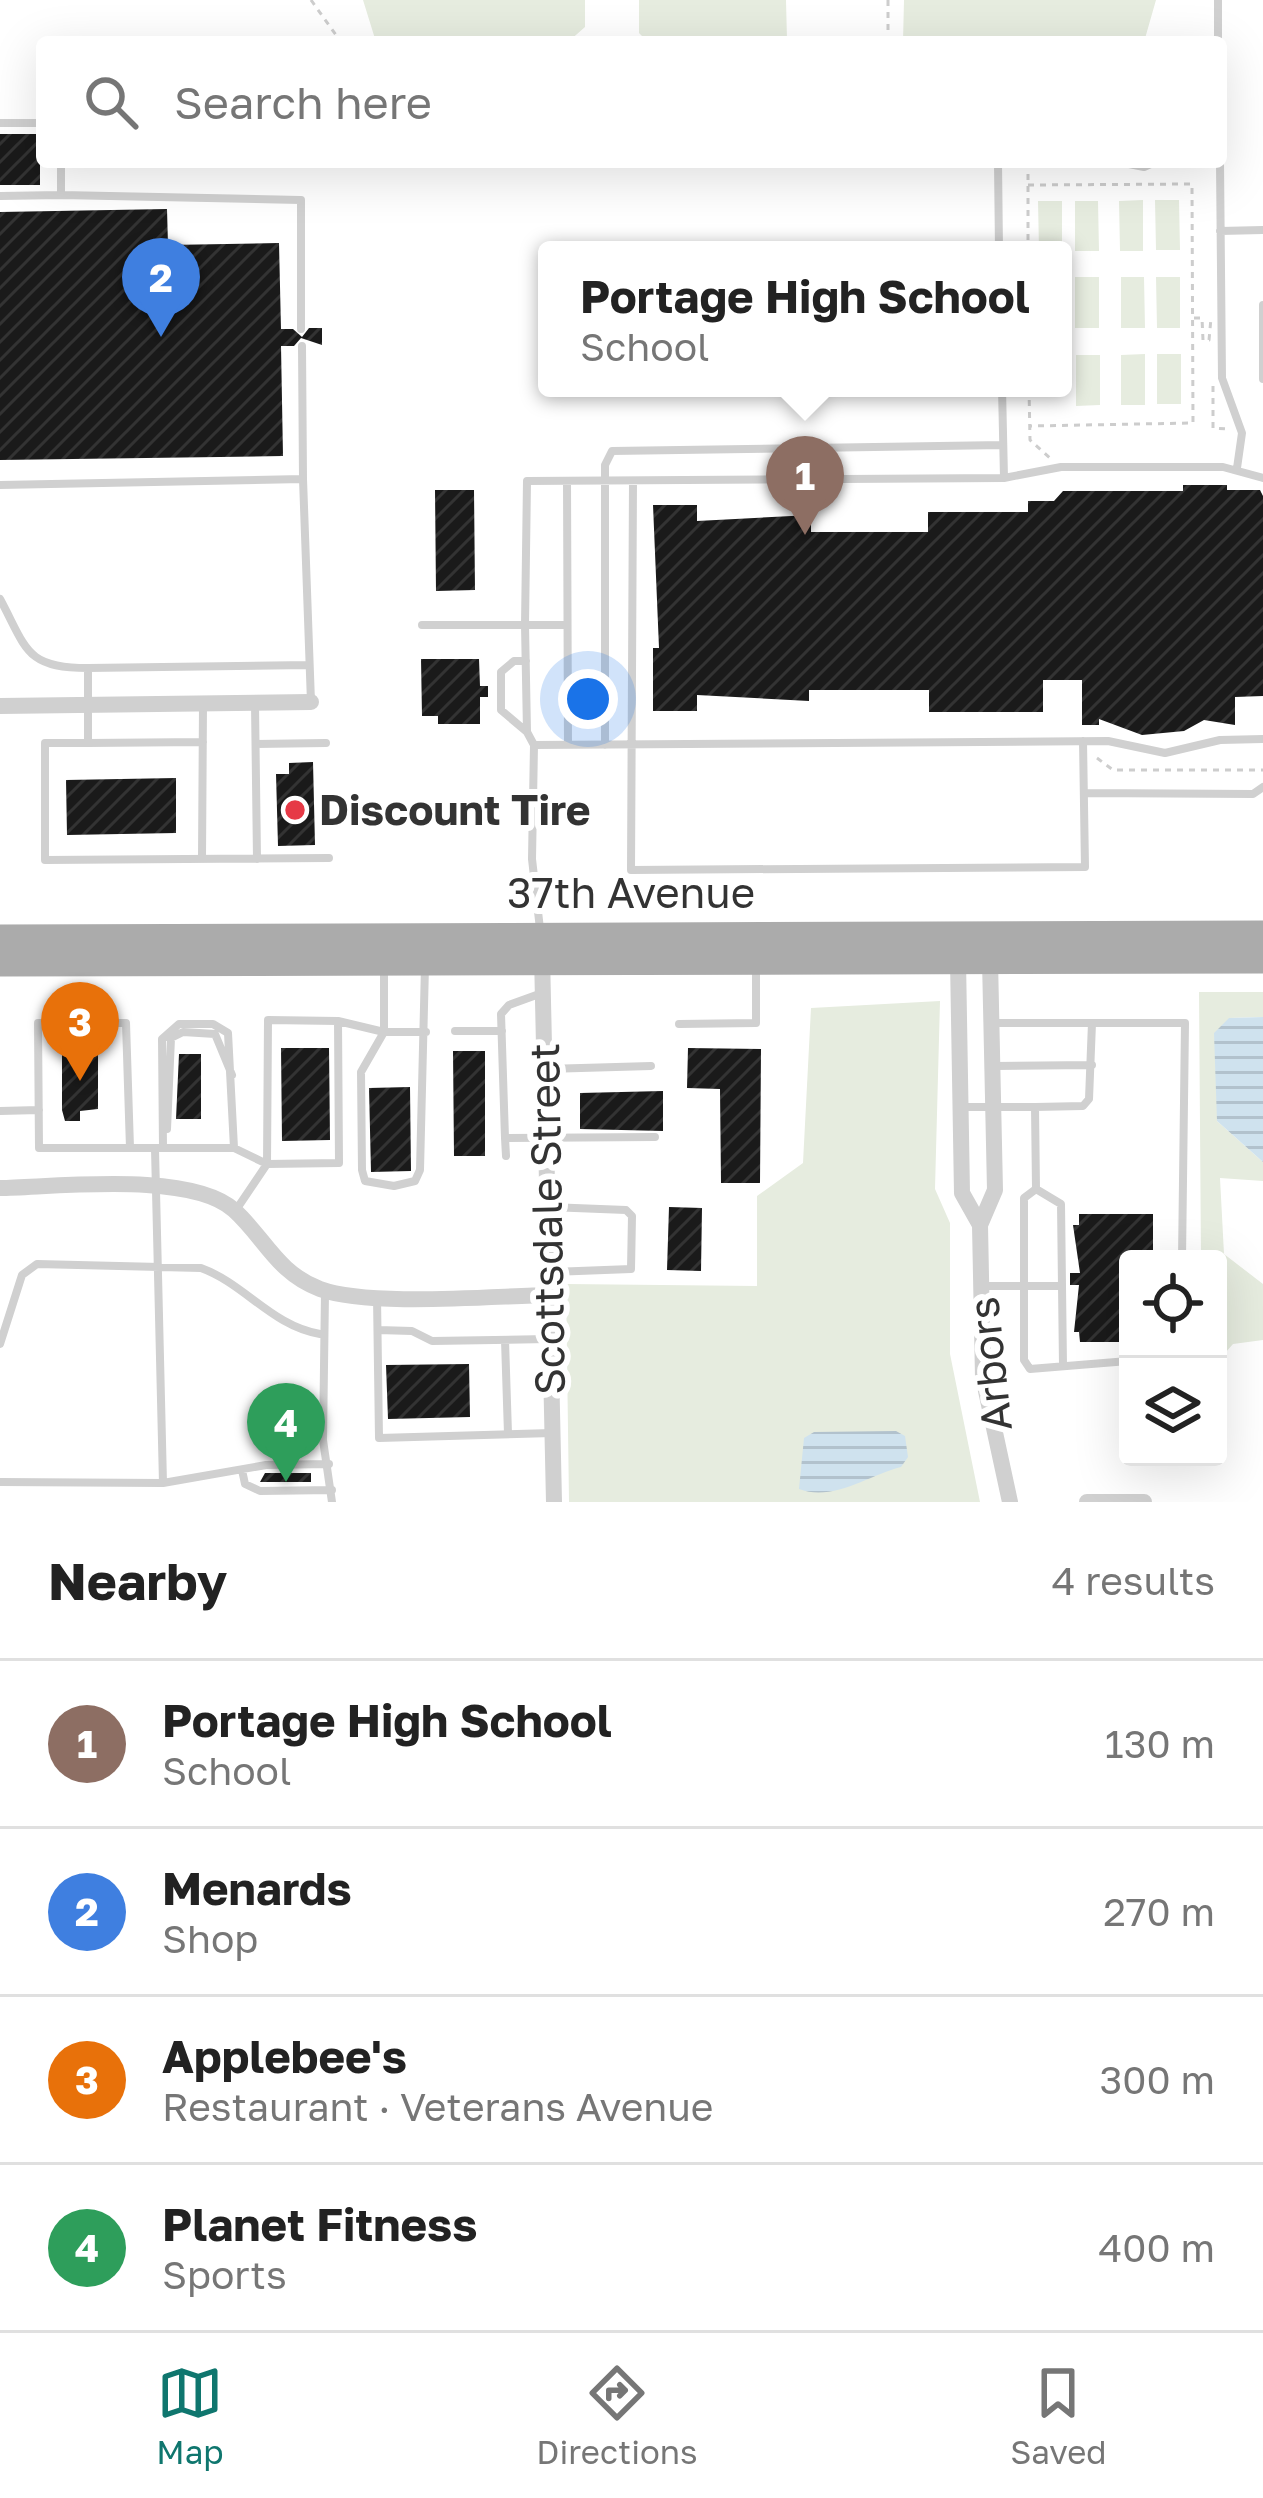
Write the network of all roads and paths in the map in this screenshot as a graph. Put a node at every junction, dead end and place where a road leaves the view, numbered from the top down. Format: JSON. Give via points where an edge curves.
{"nodes":[{"id":1,"x":311,"y":0,"type":"edge"},
{"id":2,"x":888,"y":0,"type":"edge"},
{"id":3,"x":1218,"y":0,"type":"edge"},
{"id":4,"x":337,"y":36,"type":"edge"},
{"id":5,"x":888,"y":36,"type":"edge"},
{"id":6,"x":1218,"y":36,"type":"edge"},
{"id":7,"x":0,"y":123,"type":"edge"},
{"id":8,"x":36,"y":123,"type":"edge"},
{"id":9,"x":61,"y":168,"type":"edge"},
{"id":10,"x":998,"y":168,"type":"edge"},
{"id":11,"x":1028,"y":168,"type":"edge"},
{"id":12,"x":1220,"y":168,"type":"edge"},
{"id":13,"x":1028,"y":185,"type":"junction"},
{"id":14,"x":61,"y":195,"type":"junction"},
{"id":15,"x":0,"y":196,"type":"edge"},
{"id":16,"x":1263,"y":230,"type":"edge"},
{"id":17,"x":1220,"y":231,"type":"junction"},
{"id":18,"x":999,"y":241,"type":"edge"},
{"id":19,"x":1028,"y":241,"type":"edge"},
{"id":20,"x":1263,"y":305,"type":"edge"},
{"id":21,"x":302,"y":328,"type":"dead end"},
{"id":22,"x":302,"y":346,"type":"dead end"},
{"id":23,"x":1263,"y":379,"type":"edge"},
{"id":24,"x":1002,"y":397,"type":"edge"},
{"id":25,"x":1029,"y":397,"type":"edge"},
{"id":26,"x":1030,"y":426,"type":"junction"},
{"id":27,"x":1003,"y":445,"type":"junction"},
{"id":28,"x":1061,"y":467,"type":"junction"},
{"id":29,"x":1237,"y":469,"type":"junction"},
{"id":30,"x":1004,"y":478,"type":"junction"},
{"id":31,"x":1263,"y":478,"type":"edge"},
{"id":32,"x":303,"y":479,"type":"junction"},
{"id":33,"x":567,"y":481,"type":"junction"},
{"id":34,"x":605,"y":481,"type":"junction"},
{"id":35,"x":633,"y":481,"type":"junction"},
{"id":36,"x":0,"y":485,"type":"edge"},
{"id":37,"x":0,"y":599,"type":"edge"},
{"id":38,"x":422,"y":625,"type":"dead end"},
{"id":39,"x":567,"y":625,"type":"junction"},
{"id":40,"x":525,"y":626,"type":"junction"},
{"id":41,"x":526,"y":661,"type":"junction"},
{"id":42,"x":309,"y":665,"type":"junction"},
{"id":43,"x":88,"y":668,"type":"junction"},
{"id":44,"x":310,"y":702,"type":"joint"},
{"id":45,"x":255,"y":703,"type":"junction"},
{"id":46,"x":203,"y":704,"type":"junction"},
{"id":47,"x":88,"y":705,"type":"junction"},
{"id":48,"x":0,"y":706,"type":"edge"},
{"id":49,"x":527,"y":732,"type":"junction"},
{"id":50,"x":1263,"y":739,"type":"edge"},
{"id":51,"x":1083,"y":741,"type":"junction"},
{"id":52,"x":203,"y":742,"type":"junction"},
{"id":53,"x":88,"y":743,"type":"junction"},
{"id":54,"x":326,"y":743,"type":"dead end"},
{"id":55,"x":256,"y":744,"type":"junction"},
{"id":56,"x":535,"y":745,"type":"junction"},
{"id":57,"x":568,"y":745,"type":"junction"},
{"id":58,"x":605,"y":745,"type":"junction"},
{"id":59,"x":630,"y":745,"type":"junction"},
{"id":60,"x":1083,"y":758,"type":"junction"},
{"id":61,"x":1263,"y":770,"type":"edge"},
{"id":62,"x":1263,"y":787,"type":"edge"},
{"id":63,"x":1084,"y":793,"type":"junction"},
{"id":64,"x":328,"y":858,"type":"dead end"},
{"id":65,"x":202,"y":859,"type":"junction"},
{"id":66,"x":257,"y":859,"type":"junction"},
{"id":67,"x":1263,"y":934,"type":"edge"},
{"id":68,"x":0,"y":938,"type":"edge"},
{"id":69,"x":542,"y":949,"type":"junction"},
{"id":70,"x":425,"y":960,"type":"junction"},
{"id":71,"x":958,"y":960,"type":"junction"},
{"id":72,"x":991,"y":960,"type":"junction"},
{"id":73,"x":1263,"y":960,"type":"edge"},
{"id":74,"x":384,"y":961,"type":"junction"},
{"id":75,"x":756,"y":961,"type":"junction"},
{"id":76,"x":0,"y":963,"type":"edge"},
{"id":77,"x":542,"y":993,"type":"junction"},
{"id":78,"x":338,"y":1021,"type":"junction"},
{"id":79,"x":992,"y":1023,"type":"junction"},
{"id":80,"x":1092,"y":1023,"type":"junction"},
{"id":81,"x":679,"y":1024,"type":"dead end"},
{"id":82,"x":455,"y":1031,"type":"dead end"},
{"id":83,"x":502,"y":1031,"type":"junction"},
{"id":84,"x":384,"y":1032,"type":"junction"},
{"id":85,"x":426,"y":1032,"type":"junction"},
{"id":86,"x":1092,"y":1064,"type":"junction"},
{"id":87,"x":652,"y":1066,"type":"dead end"},
{"id":88,"x":993,"y":1066,"type":"junction"},
{"id":89,"x":544,"y":1069,"type":"junction"},
{"id":90,"x":994,"y":1107,"type":"junction"},
{"id":91,"x":1035,"y":1107,"type":"junction"},
{"id":92,"x":960,"y":1108,"type":"junction"},
{"id":93,"x":0,"y":1111,"type":"edge"},
{"id":94,"x":39,"y":1111,"type":"junction"},
{"id":95,"x":545,"y":1137,"type":"junction"},
{"id":96,"x":655,"y":1137,"type":"dead end"},
{"id":97,"x":505,"y":1138,"type":"junction"},
{"id":98,"x":161,"y":1145,"type":"junction"},
{"id":99,"x":130,"y":1148,"type":"junction"},
{"id":100,"x":234,"y":1148,"type":"junction"},
{"id":101,"x":506,"y":1156,"type":"dead end"},
{"id":102,"x":267,"y":1164,"type":"junction"},
{"id":103,"x":0,"y":1187,"type":"edge"},
{"id":104,"x":157,"y":1187,"type":"junction"},
{"id":105,"x":1036,"y":1189,"type":"junction"},
{"id":106,"x":547,"y":1207,"type":"junction"},
{"id":107,"x":235,"y":1211,"type":"junction"},
{"id":108,"x":980,"y":1226,"type":"junction"},
{"id":109,"x":1182,"y":1250,"type":"edge"},
{"id":110,"x":159,"y":1263,"type":"junction"},
{"id":111,"x":549,"y":1272,"type":"junction"},
{"id":112,"x":981,"y":1286,"type":"junction"},
{"id":113,"x":1024,"y":1286,"type":"junction"},
{"id":114,"x":1062,"y":1286,"type":"junction"},
{"id":115,"x":325,"y":1291,"type":"junction"},
{"id":116,"x":377,"y":1295,"type":"junction"},
{"id":117,"x":549,"y":1295,"type":"junction"},
{"id":118,"x":378,"y":1330,"type":"junction"},
{"id":119,"x":320,"y":1334,"type":"junction"},
{"id":120,"x":550,"y":1339,"type":"junction"},
{"id":121,"x":505,"y":1340,"type":"junction"},
{"id":122,"x":0,"y":1344,"type":"edge"},
{"id":123,"x":1119,"y":1362,"type":"edge"},
{"id":124,"x":1063,"y":1366,"type":"junction"},
{"id":125,"x":552,"y":1432,"type":"junction"},
{"id":126,"x":508,"y":1434,"type":"junction"},
{"id":127,"x":328,"y":1464,"type":"junction"},
{"id":128,"x":242,"y":1470,"type":"junction"},
{"id":129,"x":0,"y":1482,"type":"edge"},
{"id":130,"x":163,"y":1483,"type":"junction"},
{"id":131,"x":332,"y":1490,"type":"junction"},
{"id":132,"x":332,"y":1502,"type":"edge"},
{"id":133,"x":554,"y":1502,"type":"edge"},
{"id":134,"x":1010,"y":1502,"type":"edge"},
{"id":135,"x":1087,"y":1502,"type":"edge"},
{"id":136,"x":1144,"y":1502,"type":"edge"}],
"edges":[{"from":1,"to":4,"type":"path"},
{"from":2,"to":5,"type":"path"},
{"from":3,"to":6,"type":"lane"},
{"from":7,"to":8,"type":"lane"},
{"from":9,"to":14,"type":"lane"},
{"from":10,"to":18,"type":"lane"},
{"from":11,"to":13,"type":"path"},
{"from":12,"to":17,"type":"lane"},
{"from":13,"to":19,"type":"path"},
{"from":13,"to":26,"type":"path","via":[[1192,184],[1194,318],[1193,424]]},
{"from":14,"to":15,"type":"lane"},
{"from":14,"to":21,"type":"lane","via":[[301,200]]},
{"from":16,"to":17,"type":"lane"},
{"from":17,"to":29,"type":"lane","via":[[1222,377],[1242,433]]},
{"from":20,"to":23,"type":"lane"},
{"from":22,"to":32,"type":"lane"},
{"from":24,"to":27,"type":"lane"},
{"from":25,"to":26,"type":"path"},
{"from":26,"to":28,"type":"path","via":[[1030,440]]},
{"from":27,"to":30,"type":"lane"},
{"from":27,"to":34,"type":"lane","via":[[620,447],[606,458]]},
{"from":28,"to":29,"type":"lane"},
{"from":28,"to":30,"type":"lane"},
{"from":29,"to":31,"type":"lane"},
{"from":30,"to":35,"type":"lane"},
{"from":32,"to":36,"type":"lane"},
{"from":32,"to":42,"type":"lane"},
{"from":33,"to":34,"type":"lane"},
{"from":33,"to":39,"type":"lane"},
{"from":33,"to":40,"type":"lane","via":[[527,481]]},
{"from":34,"to":35,"type":"lane"},
{"from":34,"to":58,"type":"lane"},
{"from":35,"to":59,"type":"lane"},
{"from":37,"to":43,"type":"lane","via":[[40,664]]},
{"from":38,"to":40,"type":"lane"},
{"from":39,"to":40,"type":"lane"},
{"from":39,"to":57,"type":"lane"},
{"from":40,"to":41,"type":"lane"},
{"from":41,"to":49,"type":"lane"},
{"from":41,"to":49,"type":"lane","via":[[501,672],[501,710]]},
{"from":42,"to":43,"type":"lane"},
{"from":42,"to":44,"type":"lane"},
{"from":43,"to":47,"type":"lane"},
{"from":44,"to":45,"type":"street"},
{"from":45,"to":46,"type":"street"},
{"from":45,"to":55,"type":"lane"},
{"from":46,"to":47,"type":"street"},
{"from":46,"to":52,"type":"lane"},
{"from":47,"to":48,"type":"street"},
{"from":47,"to":53,"type":"lane"},
{"from":49,"to":56,"type":"lane"},
{"from":50,"to":51,"type":"lane","via":[[1165,753]]},
{"from":51,"to":59,"type":"lane"},
{"from":51,"to":60,"type":"lane"},
{"from":52,"to":53,"type":"lane"},
{"from":52,"to":65,"type":"lane"},
{"from":53,"to":65,"type":"lane","via":[[45,743],[45,860]]},
{"from":54,"to":55,"type":"lane"},
{"from":55,"to":66,"type":"lane"},
{"from":56,"to":57,"type":"lane"},
{"from":56,"to":69,"type":"lane","via":[[532,859]]},
{"from":57,"to":58,"type":"lane"},
{"from":58,"to":59,"type":"lane"},
{"from":59,"to":63,"type":"lane","via":[[631,870],[1085,867]]},
{"from":60,"to":61,"type":"path","via":[[1108,761],[1113,770]]},
{"from":60,"to":63,"type":"lane"},
{"from":62,"to":63,"type":"lane","via":[[1253,794]]},
{"from":64,"to":66,"type":"lane"},
{"from":65,"to":66,"type":"lane"},
{"from":67,"to":69,"type":"main road","name":"37th Avenue"},
{"from":68,"to":69,"type":"main road","name":"37th Avenue"},
{"from":69,"to":70,"type":"main road","name":"37th Avenue"},
{"from":69,"to":75,"type":"main road","name":"37th Avenue"},
{"from":69,"to":77,"type":"street","name":"Scottsdale Street"},
{"from":70,"to":74,"type":"main road","name":"37th Avenue"},
{"from":70,"to":85,"type":"lane"},
{"from":71,"to":72,"type":"main road","name":"37th Avenue"},
{"from":71,"to":75,"type":"main road","name":"37th Avenue"},
{"from":71,"to":92,"type":"street","name":"Arbors"},
{"from":72,"to":73,"type":"main road","name":"37th Avenue"},
{"from":72,"to":79,"type":"street","name":"Arbors"},
{"from":74,"to":76,"type":"main road","name":"37th Avenue"},
{"from":74,"to":84,"type":"lane"},
{"from":75,"to":81,"type":"lane","via":[[756,1023]]},
{"from":77,"to":83,"type":"lane","via":[[509,1005]]},
{"from":77,"to":89,"type":"street","name":"Scottsdale Street"},
{"from":78,"to":84,"type":"lane"},
{"from":78,"to":102,"type":"lane","via":[[268,1021]]},
{"from":78,"to":102,"type":"lane","via":[[339,1163]]},
{"from":79,"to":80,"type":"lane"},
{"from":79,"to":88,"type":"street","name":"Arbors"},
{"from":80,"to":86,"type":"lane"},
{"from":80,"to":109,"type":"lane","via":[[1185,1023]]},
{"from":82,"to":83,"type":"lane"},
{"from":83,"to":97,"type":"lane"},
{"from":84,"to":85,"type":"lane"},
{"from":84,"to":85,"type":"lane","via":[[361,1072],[362,1170],[374,1186],[405,1185],[420,1170]]},
{"from":86,"to":88,"type":"lane"},
{"from":86,"to":91,"type":"lane","via":[[1083,1106]]},
{"from":87,"to":89,"type":"lane"},
{"from":88,"to":90,"type":"street","name":"Arbors"},
{"from":89,"to":95,"type":"street","name":"Scottsdale Street"},
{"from":90,"to":91,"type":"lane"},
{"from":90,"to":92,"type":"lane"},
{"from":90,"to":108,"type":"street","name":"Arbors","via":[[995,1190]]},
{"from":91,"to":105,"type":"lane"},
{"from":92,"to":108,"type":"street","name":"Arbors","via":[[962,1193]]},
{"from":93,"to":94,"type":"lane"},
{"from":94,"to":99,"type":"lane","via":[[39,1148]]},
{"from":94,"to":99,"type":"lane","via":[[38,1023],[126,1023]]},
{"from":95,"to":96,"type":"lane"},
{"from":95,"to":97,"type":"lane"},
{"from":95,"to":106,"type":"street","name":"Scottsdale Street"},
{"from":97,"to":101,"type":"lane"},
{"from":98,"to":99,"type":"lane"},
{"from":98,"to":100,"type":"lane"},
{"from":98,"to":100,"type":"lane","via":[[162,1040],[171,1027],[222,1027],[232,1042]]},
{"from":98,"to":104,"type":"lane"},
{"from":100,"to":102,"type":"lane"},
{"from":102,"to":107,"type":"lane"},
{"from":103,"to":104,"type":"street"},
{"from":104,"to":107,"type":"street","via":[[204,1193]]},
{"from":104,"to":110,"type":"lane"},
{"from":105,"to":113,"type":"lane","via":[[1024,1198]]},
{"from":105,"to":114,"type":"lane","via":[[1061,1204]]},
{"from":106,"to":111,"type":"street","name":"Scottsdale Street"},
{"from":106,"to":111,"type":"lane","via":[[630,1212],[633,1262],[628,1271]]},
{"from":107,"to":115,"type":"street","via":[[273,1259]]},
{"from":108,"to":112,"type":"street","name":"Arbors"},
{"from":110,"to":119,"type":"lane","via":[[218,1274],[281,1322]]},
{"from":110,"to":122,"type":"lane","via":[[27,1269]]},
{"from":110,"to":130,"type":"lane"},
{"from":111,"to":117,"type":"street","name":"Scottsdale Street"},
{"from":112,"to":113,"type":"lane"},
{"from":112,"to":134,"type":"street","name":"Arbors","via":[[983,1377]]},
{"from":113,"to":114,"type":"lane"},
{"from":113,"to":124,"type":"lane","via":[[1024,1360],[1030,1369]]},
{"from":114,"to":124,"type":"lane"},
{"from":115,"to":116,"type":"street"},
{"from":115,"to":119,"type":"lane"},
{"from":116,"to":117,"type":"street"},
{"from":116,"to":118,"type":"lane"},
{"from":117,"to":120,"type":"street","name":"Scottsdale Street"},
{"from":118,"to":121,"type":"lane","via":[[412,1330],[432,1341]]},
{"from":118,"to":126,"type":"lane","via":[[379,1438]]},
{"from":119,"to":127,"type":"lane"},
{"from":120,"to":121,"type":"lane"},
{"from":120,"to":125,"type":"street","name":"Scottsdale Street"},
{"from":121,"to":126,"type":"lane"},
{"from":123,"to":124,"type":"lane"},
{"from":125,"to":126,"type":"lane"},
{"from":125,"to":133,"type":"street","name":"Scottsdale Street"},
{"from":127,"to":128,"type":"lane"},
{"from":127,"to":131,"type":"lane"},
{"from":128,"to":130,"type":"lane"},
{"from":128,"to":131,"type":"lane","via":[[245,1484],[260,1491]]},
{"from":129,"to":130,"type":"lane"},
{"from":131,"to":132,"type":"lane"},
{"from":135,"to":136,"type":"street"}]}
